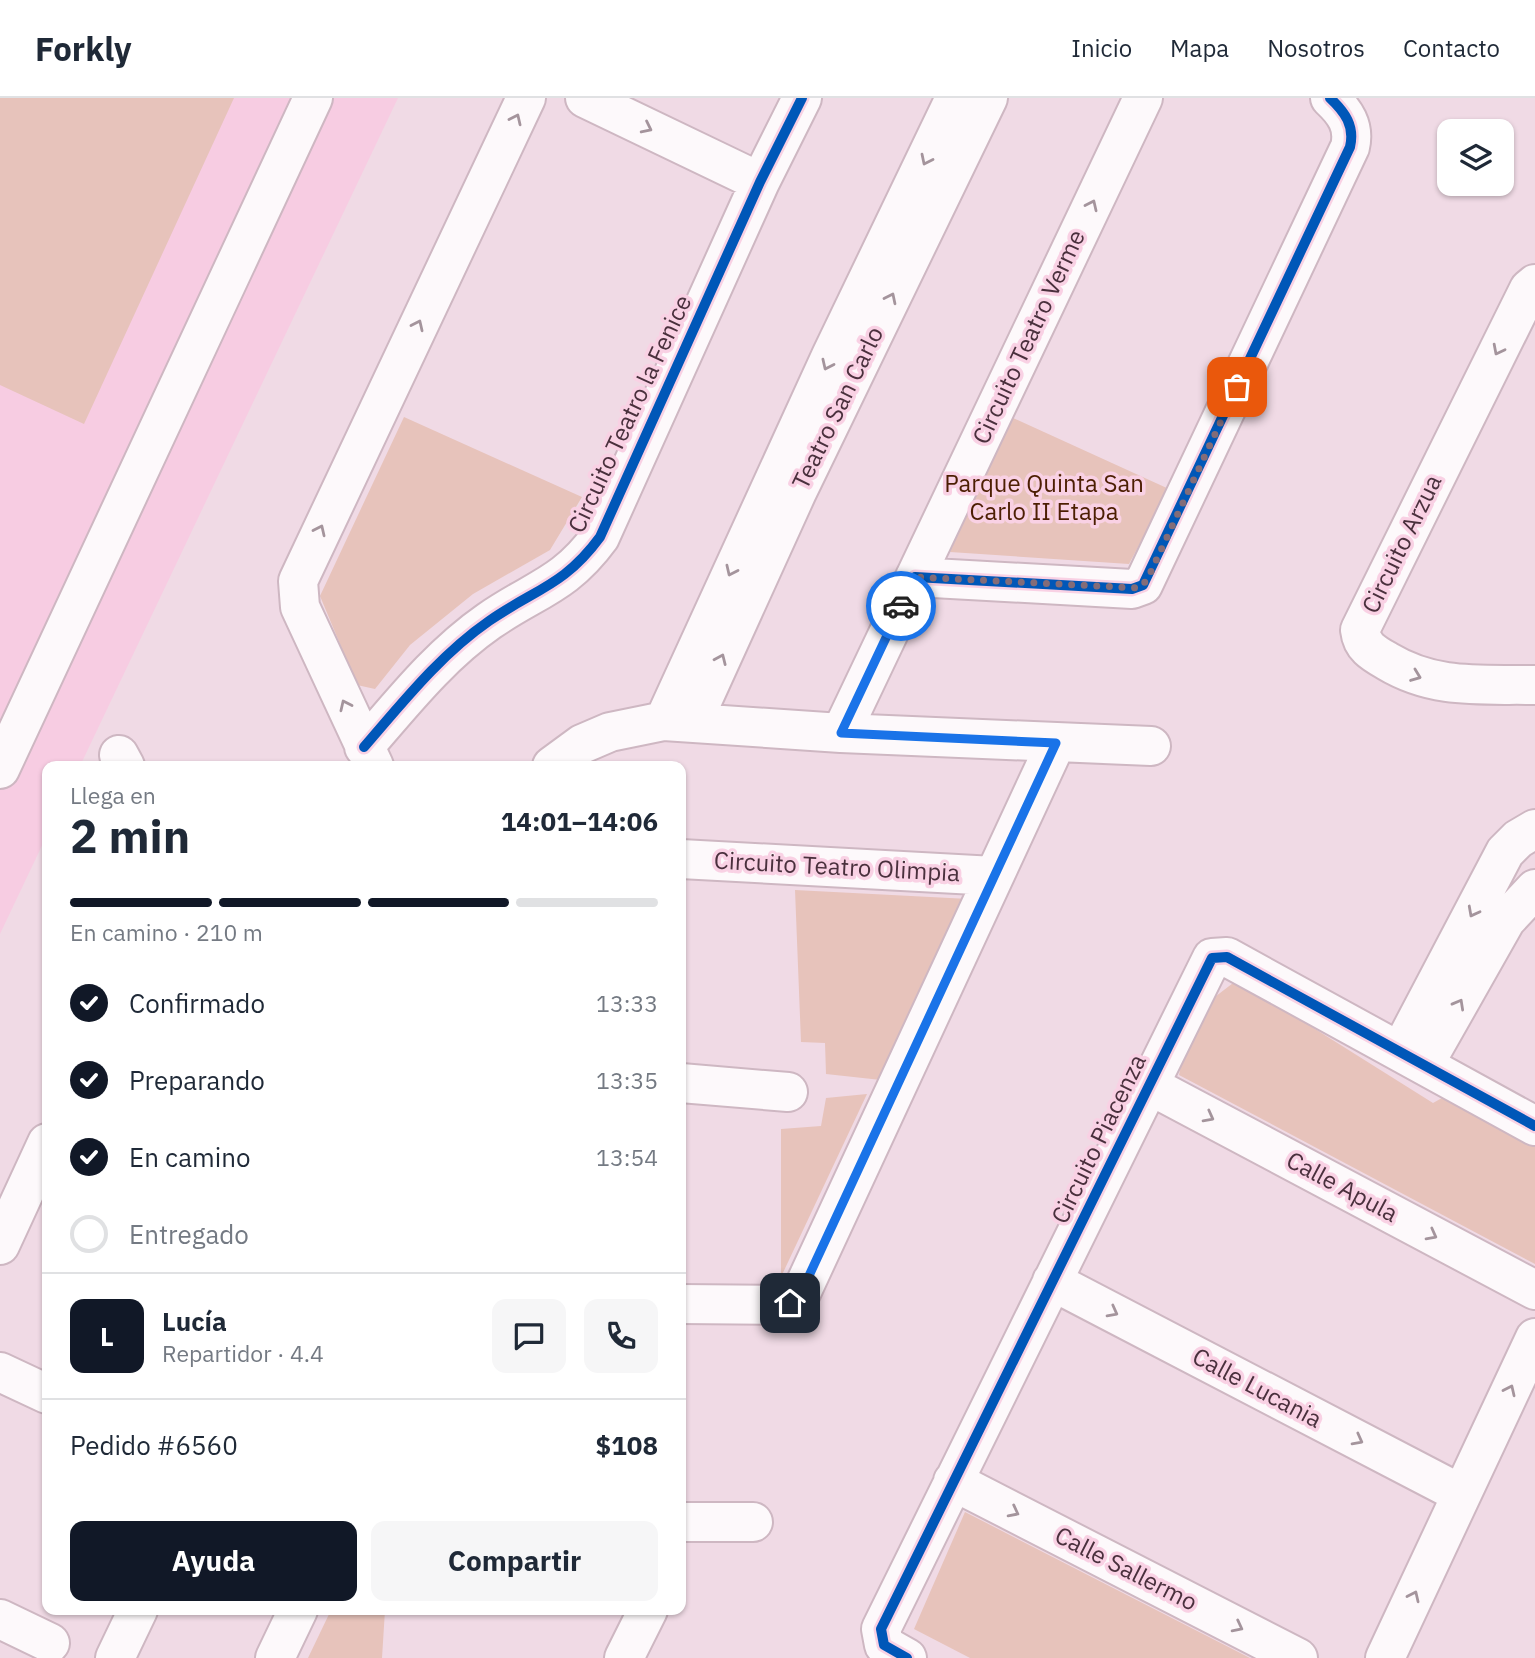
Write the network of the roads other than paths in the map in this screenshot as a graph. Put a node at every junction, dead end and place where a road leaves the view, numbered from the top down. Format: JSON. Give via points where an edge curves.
{"nodes":[{"id":1,"x":313,"y":98,"type":"edge"},
{"id":2,"x":526,"y":98,"type":"edge"},
{"id":3,"x":585,"y":98,"type":"edge"},
{"id":4,"x":802,"y":98,"type":"edge"},
{"id":5,"x":955,"y":98,"type":"edge"},
{"id":6,"x":988,"y":98,"type":"edge"},
{"id":7,"x":1143,"y":98,"type":"edge"},
{"id":8,"x":1330,"y":98,"type":"edge"},
{"id":9,"x":760,"y":182,"type":"junction"},
{"id":10,"x":1535,"y":284,"type":"edge"},
{"id":11,"x":915,"y":577,"type":"junction"},
{"id":12,"x":1535,"y":685,"type":"edge"},
{"id":13,"x":678,"y":721,"type":"junction"},
{"id":14,"x":841,"y":733,"type":"junction"},
{"id":15,"x":1056,"y":743,"type":"junction"},
{"id":16,"x":1151,"y":746,"type":"dead end"},
{"id":17,"x":369,"y":757,"type":"edge"},
{"id":18,"x":559,"y":761,"type":"edge"},
{"id":19,"x":0,"y":769,"type":"edge"},
{"id":20,"x":1520,"y":840,"type":"edge"},
{"id":21,"x":686,"y":859,"type":"edge"},
{"id":22,"x":994,"y":876,"type":"junction"},
{"id":23,"x":1532,"y":891,"type":"edge"},
{"id":24,"x":1413,"y":1057,"type":"junction"},
{"id":25,"x":686,"y":1083,"type":"edge"},
{"id":26,"x":1149,"y":1085,"type":"junction"},
{"id":27,"x":788,"y":1092,"type":"dead end"},
{"id":28,"x":1535,"y":1126,"type":"edge"},
{"id":29,"x":42,"y":1154,"type":"edge"},
{"id":30,"x":0,"y":1245,"type":"edge"},
{"id":31,"x":1052,"y":1280,"type":"junction"},
{"id":32,"x":1535,"y":1290,"type":"edge"},
{"id":33,"x":686,"y":1304,"type":"edge"},
{"id":34,"x":1535,"y":1338,"type":"edge"},
{"id":35,"x":0,"y":1372,"type":"edge"},
{"id":36,"x":42,"y":1392,"type":"edge"},
{"id":37,"x":953,"y":1481,"type":"junction"},
{"id":38,"x":1461,"y":1494,"type":"junction"},
{"id":39,"x":753,"y":1522,"type":"dead end"},
{"id":40,"x":686,"y":1529,"type":"edge"},
{"id":41,"x":136,"y":1615,"type":"edge"},
{"id":42,"x":296,"y":1615,"type":"edge"},
{"id":43,"x":646,"y":1615,"type":"edge"},
{"id":44,"x":0,"y":1619,"type":"edge"},
{"id":45,"x":50,"y":1643,"type":"dead end"},
{"id":46,"x":115,"y":1658,"type":"edge"},
{"id":47,"x":275,"y":1658,"type":"edge"},
{"id":48,"x":624,"y":1658,"type":"edge"},
{"id":49,"x":906,"y":1658,"type":"edge"},
{"id":50,"x":1298,"y":1658,"type":"edge"},
{"id":51,"x":1385,"y":1658,"type":"edge"}],
"edges":[{"from":1,"to":19,"type":"street"},
{"from":17,"to":2,"type":"street","name":"Circuito Teatro la Fenice","one_way":true,"via":[[300,607],[298,581]]},
{"from":3,"to":9,"type":"street","one_way":true},
{"from":4,"to":9,"type":"street","name":"Circuito Teatro la Fenice"},
{"from":5,"to":13,"type":"street","name":"Teatro San Carlo","one_way":true,"via":[[820,380]]},
{"from":13,"to":6,"type":"street","name":"Teatro San Carlo","one_way":true,"via":[[797,492]]},
{"from":11,"to":7,"type":"street","name":"Circuito Teatro Verme","one_way":true},
{"from":8,"to":11,"type":"street","via":[[1349,122],[1353,134],[1350,147],[1143,585],[1132,589]]},
{"from":9,"to":17,"type":"street","name":"Circuito Teatro la Fenice","via":[[600,537],[559,581],[490,621],[450,653]]},
{"from":10,"to":12,"type":"street","name":"Circuito Arzua","one_way":true,"via":[[1360,630],[1372,652],[1432,682]]},
{"from":11,"to":14,"type":"street","name":"Circuito Teatro Verme"},
{"from":13,"to":14,"type":"street"},
{"from":13,"to":18,"type":"street","via":[[610,732]]},
{"from":14,"to":15,"type":"street"},
{"from":15,"to":16,"type":"street"},
{"from":15,"to":22,"type":"street","name":"Circuito Teatro Olimpia"},
{"from":20,"to":24,"type":"street","one_way":true},
{"from":21,"to":22,"type":"street","name":"Circuito Teatro Olimpia"},
{"from":22,"to":33,"type":"street","name":"Circuito Teatro Olimpia","via":[[801,1293],[782,1305]]},
{"from":24,"to":23,"type":"street","one_way":true,"via":[[1506,920]]},
{"from":24,"to":26,"type":"street","name":"Circuito Piacenza","via":[[1220,956],[1208,963]]},
{"from":24,"to":28,"type":"street","name":"Circuito Piacenza"},
{"from":25,"to":27,"type":"street"},
{"from":26,"to":31,"type":"street","name":"Circuito Piacenza"},
{"from":26,"to":32,"type":"street","name":"Calle Apula","one_way":true},
{"from":29,"to":30,"type":"street"},
{"from":31,"to":37,"type":"street","name":"Circuito Piacenza"},
{"from":31,"to":38,"type":"street","name":"Calle Lucania","one_way":true},
{"from":38,"to":34,"type":"street","one_way":true},
{"from":35,"to":36,"type":"street"},
{"from":37,"to":49,"type":"street","name":"Circuito Piacenza","via":[[881,1629],[884,1645]]},
{"from":37,"to":50,"type":"street","name":"Calle Sallermo","one_way":true},
{"from":51,"to":38,"type":"street","one_way":true},
{"from":39,"to":40,"type":"street"},
{"from":41,"to":46,"type":"street"},
{"from":42,"to":47,"type":"street"},
{"from":43,"to":48,"type":"street"},
{"from":44,"to":45,"type":"street"}]}
